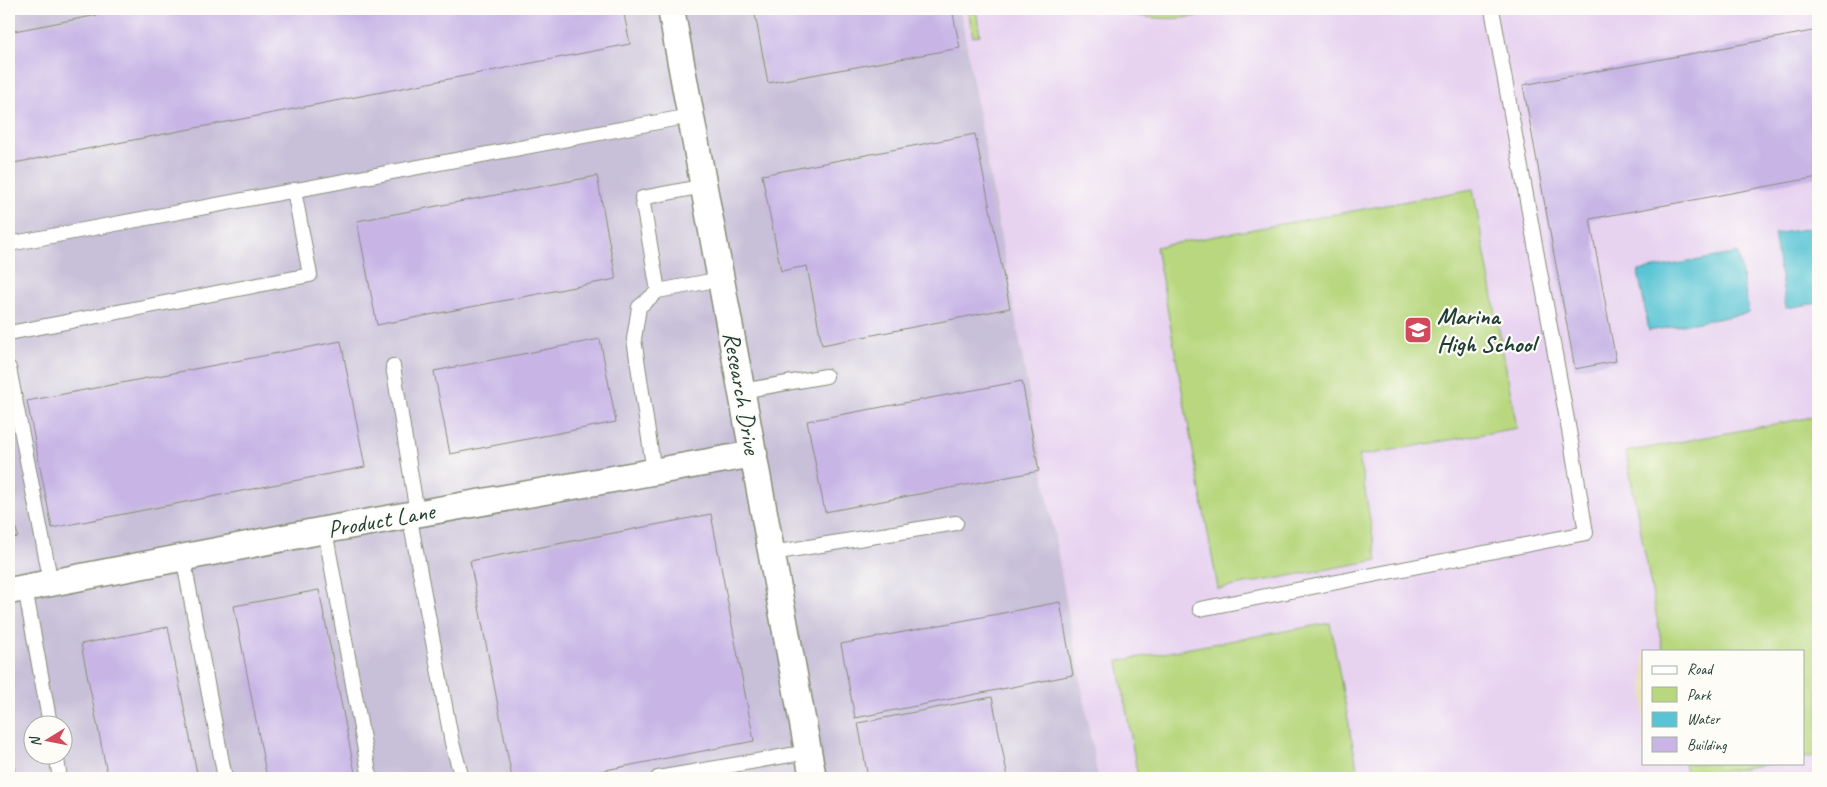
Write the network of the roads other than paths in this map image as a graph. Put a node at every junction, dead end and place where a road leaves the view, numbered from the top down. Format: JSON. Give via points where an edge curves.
{"nodes":[{"id":1,"x":671,"y":9,"type":"edge"},
{"id":2,"x":1492,"y":9,"type":"edge"},
{"id":3,"x":690,"y":116,"type":"junction"},
{"id":4,"x":704,"y":186,"type":"junction"},
{"id":5,"x":294,"y":190,"type":"junction"},
{"id":6,"x":9,"y":244,"type":"edge"},
{"id":7,"x":721,"y":279,"type":"junction"},
{"id":8,"x":658,"y":291,"type":"junction"},
{"id":9,"x":9,"y":333,"type":"edge"},
{"id":10,"x":393,"y":366,"type":"dead end"},
{"id":11,"x":9,"y":368,"type":"edge"},
{"id":12,"x":826,"y":376,"type":"dead end"},
{"id":13,"x":742,"y":391,"type":"junction"},
{"id":14,"x":754,"y":454,"type":"junction"},
{"id":15,"x":654,"y":472,"type":"junction"},
{"id":16,"x":413,"y":514,"type":"junction"},
{"id":17,"x":956,"y":523,"type":"dead end"},
{"id":18,"x":325,"y":530,"type":"junction"},
{"id":19,"x":772,"y":553,"type":"junction"},
{"id":20,"x":182,"y":557,"type":"junction"},
{"id":21,"x":51,"y":583,"type":"junction"},
{"id":22,"x":17,"y":590,"type":"edge"},
{"id":23,"x":1200,"y":609,"type":"dead end"},
{"id":24,"x":48,"y":714,"type":"edge"},
{"id":25,"x":808,"y":752,"type":"junction"},
{"id":26,"x":58,"y":764,"type":"edge"},
{"id":27,"x":60,"y":778,"type":"edge"},
{"id":28,"x":225,"y":778,"type":"edge"},
{"id":29,"x":370,"y":778,"type":"edge"},
{"id":30,"x":462,"y":778,"type":"edge"},
{"id":31,"x":658,"y":778,"type":"edge"},
{"id":32,"x":813,"y":778,"type":"edge"}],
"edges":[{"from":1,"to":3,"type":"street","name":"Research Drive"},
{"from":2,"to":23,"type":"lane","via":[[1586,533]]},
{"from":3,"to":4,"type":"street","name":"Research Drive"},
{"from":3,"to":5,"type":"lane"},
{"from":4,"to":7,"type":"street","name":"Research Drive"},
{"from":4,"to":8,"type":"lane","via":[[642,198]]},
{"from":5,"to":6,"type":"lane"},
{"from":5,"to":9,"type":"lane","via":[[310,275]]},
{"from":7,"to":8,"type":"lane"},
{"from":7,"to":13,"type":"street","name":"Research Drive"},
{"from":8,"to":15,"type":"lane","via":[[639,307],[634,339]]},
{"from":10,"to":16,"type":"lane"},
{"from":11,"to":21,"type":"lane"},
{"from":12,"to":13,"type":"lane"},
{"from":13,"to":14,"type":"street","name":"Research Drive"},
{"from":14,"to":15,"type":"street","name":"Product Lane"},
{"from":14,"to":19,"type":"street","name":"Research Drive"},
{"from":15,"to":16,"type":"street","name":"Product Lane"},
{"from":16,"to":18,"type":"street","name":"Product Lane"},
{"from":16,"to":30,"type":"lane","via":[[452,743]]},
{"from":17,"to":19,"type":"lane"},
{"from":18,"to":20,"type":"street","name":"Product Lane"},
{"from":18,"to":29,"type":"lane"},
{"from":19,"to":25,"type":"street","name":"Research Drive"},
{"from":20,"to":21,"type":"street","name":"Product Lane"},
{"from":20,"to":28,"type":"lane"},
{"from":21,"to":22,"type":"street","name":"Product Lane"},
{"from":22,"to":24,"type":"lane"},
{"from":25,"to":31,"type":"lane"},
{"from":25,"to":32,"type":"street","name":"Research Drive"},
{"from":26,"to":27,"type":"lane"}]}
